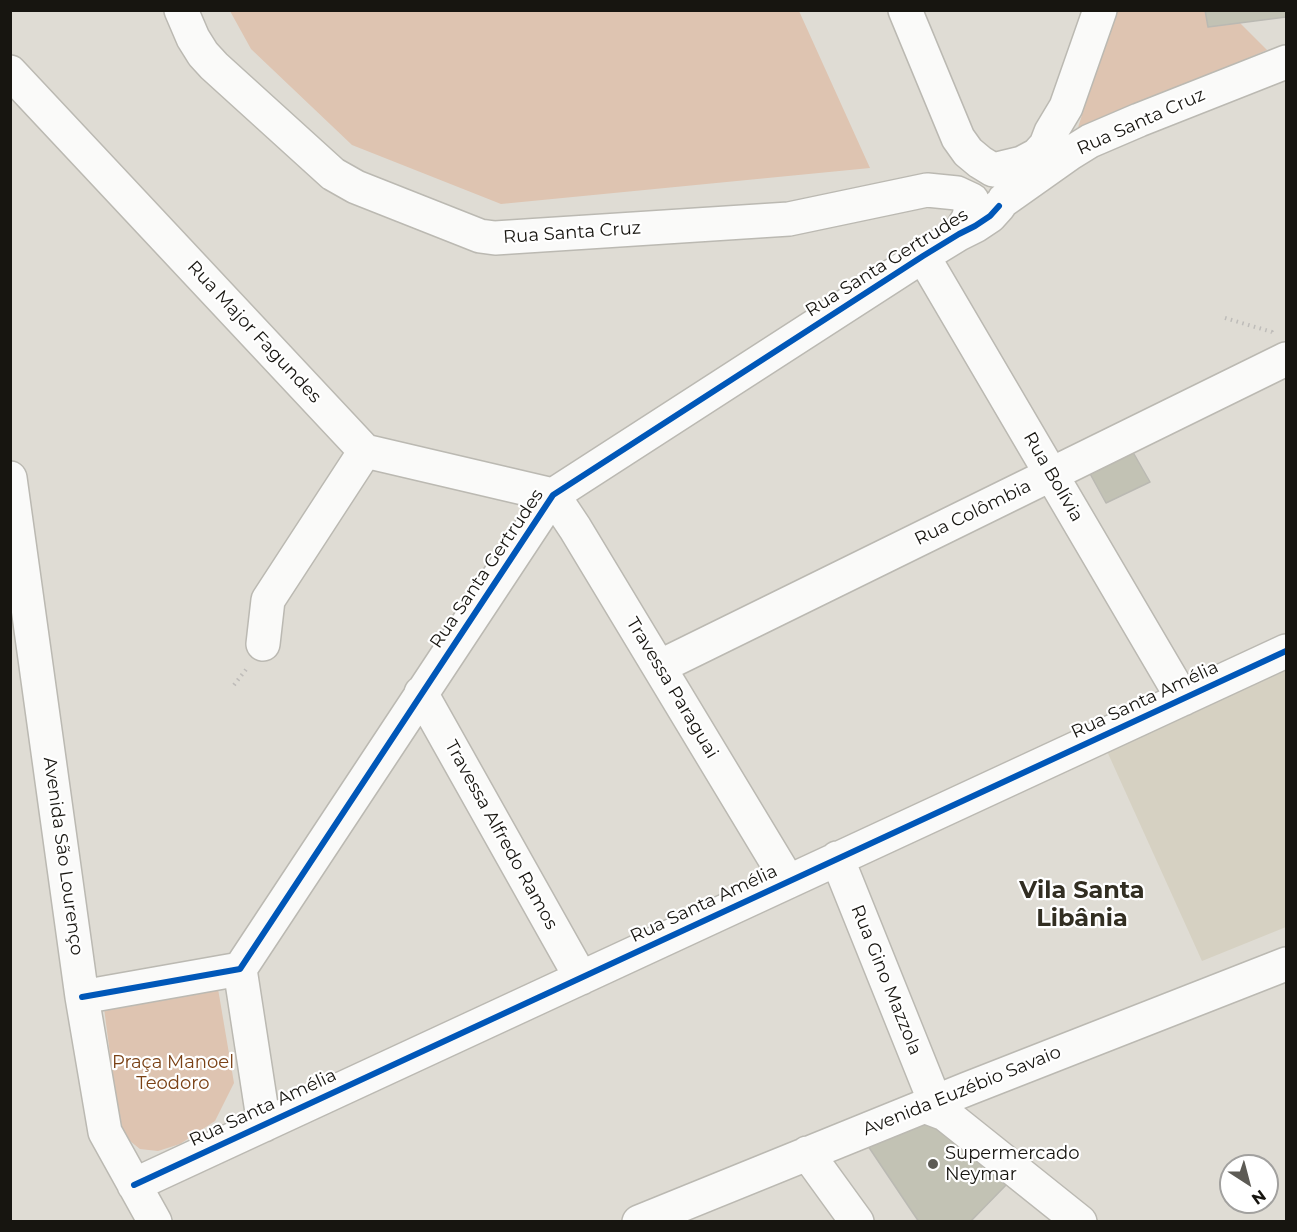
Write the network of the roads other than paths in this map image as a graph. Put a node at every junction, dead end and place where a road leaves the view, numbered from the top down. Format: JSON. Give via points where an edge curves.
{"nodes":[{"id":1,"x":180,"y":10,"type":"edge"},
{"id":2,"x":905,"y":10,"type":"edge"},
{"id":3,"x":1100,"y":10,"type":"edge"},
{"id":4,"x":1287,"y":62,"type":"edge"},
{"id":5,"x":10,"y":72,"type":"edge"},
{"id":6,"x":1066,"y":107,"type":"junction"},
{"id":7,"x":1090,"y":141,"type":"junction"},
{"id":8,"x":992,"y":194,"type":"junction"},
{"id":9,"x":923,"y":256,"type":"junction"},
{"id":10,"x":1286,"y":359,"type":"edge"},
{"id":11,"x":365,"y":451,"type":"junction"},
{"id":12,"x":1051,"y":474,"type":"junction"},
{"id":13,"x":10,"y":478,"type":"edge"},
{"id":14,"x":553,"y":495,"type":"junction"},
{"id":15,"x":263,"y":644,"type":"dead end"},
{"id":16,"x":1287,"y":651,"type":"edge"},
{"id":17,"x":659,"y":667,"type":"junction"},
{"id":18,"x":422,"y":693,"type":"junction"},
{"id":19,"x":1183,"y":699,"type":"junction"},
{"id":20,"x":837,"y":858,"type":"junction"},
{"id":21,"x":788,"y":881,"type":"junction"},
{"id":22,"x":1287,"y":964,"type":"edge"},
{"id":23,"x":240,"y":969,"type":"junction"},
{"id":24,"x":581,"y":978,"type":"junction"},
{"id":25,"x":82,"y":997,"type":"junction"},
{"id":26,"x":938,"y":1110,"type":"junction"},
{"id":27,"x":264,"y":1125,"type":"junction"},
{"id":28,"x":807,"y":1153,"type":"junction"},
{"id":29,"x":134,"y":1185,"type":"junction"},
{"id":30,"x":155,"y":1221,"type":"edge"},
{"id":31,"x":639,"y":1221,"type":"edge"},
{"id":32,"x":857,"y":1221,"type":"edge"},
{"id":33,"x":1080,"y":1221,"type":"edge"}],
"edges":[{"from":1,"to":8,"type":"street","name":"Rua Santa Cruz","via":[[193,38],[214,66],[333,174],[356,187],[480,236],[789,219],[927,190]]},
{"from":2,"to":8,"type":"street","via":[[958,138],[980,162]]},
{"from":3,"to":6,"type":"street"},
{"from":4,"to":7,"type":"street","name":"Rua Santa Cruz"},
{"from":5,"to":11,"type":"street","name":"Rua Major Fagundes"},
{"from":6,"to":7,"type":"street","via":[[1072,127]]},
{"from":6,"to":8,"type":"street","via":[[1046,145]]},
{"from":7,"to":8,"type":"street","name":"Rua Santa Cruz"},
{"from":8,"to":9,"type":"street","name":"Rua Santa Gertrudes","via":[[971,210],[959,234]]},
{"from":9,"to":12,"type":"street","name":"Rua Bolívia"},
{"from":9,"to":14,"type":"street","name":"Rua Santa Gertrudes"},
{"from":10,"to":12,"type":"street","name":"Rua Colômbia"},
{"from":11,"to":14,"type":"street"},
{"from":11,"to":15,"type":"street","via":[[268,600]]},
{"from":12,"to":17,"type":"street","name":"Rua Colômbia"},
{"from":12,"to":19,"type":"street","name":"Rua Bolívia"},
{"from":13,"to":25,"type":"street","name":"Avenida São Lourenço"},
{"from":14,"to":17,"type":"street","name":"Travessa Paraguai"},
{"from":14,"to":18,"type":"street","name":"Rua Santa Gertrudes"},
{"from":16,"to":19,"type":"street","name":"Rua Santa Amélia"},
{"from":17,"to":21,"type":"street","name":"Travessa Paraguai"},
{"from":18,"to":23,"type":"street","name":"Rua Santa Gertrudes"},
{"from":18,"to":24,"type":"street","name":"Travessa Alfredo Ramos"},
{"from":19,"to":20,"type":"street","name":"Rua Santa Amélia"},
{"from":20,"to":21,"type":"street","name":"Rua Santa Amélia"},
{"from":20,"to":26,"type":"street","name":"Rua Gino Mazzola"},
{"from":21,"to":24,"type":"street","name":"Rua Santa Amélia"},
{"from":22,"to":26,"type":"street","name":"Avenida Euzébio Savaio","via":[[967,1089],[952,1111]]},
{"from":23,"to":25,"type":"street"},
{"from":23,"to":27,"type":"street"},
{"from":24,"to":27,"type":"street","name":"Rua Santa Amélia"},
{"from":25,"to":29,"type":"street","name":"Avenida São Lourenço","via":[[105,1132]]},
{"from":26,"to":28,"type":"street","name":"Avenida Euzébio Savaio"},
{"from":26,"to":33,"type":"street","name":"Rua Gino Mazzola"},
{"from":27,"to":29,"type":"street","name":"Rua Santa Amélia"},
{"from":28,"to":31,"type":"street","name":"Avenida Euzébio Savaio"},
{"from":28,"to":32,"type":"street"},
{"from":29,"to":30,"type":"street","name":"Avenida São Lourenço"}]}
